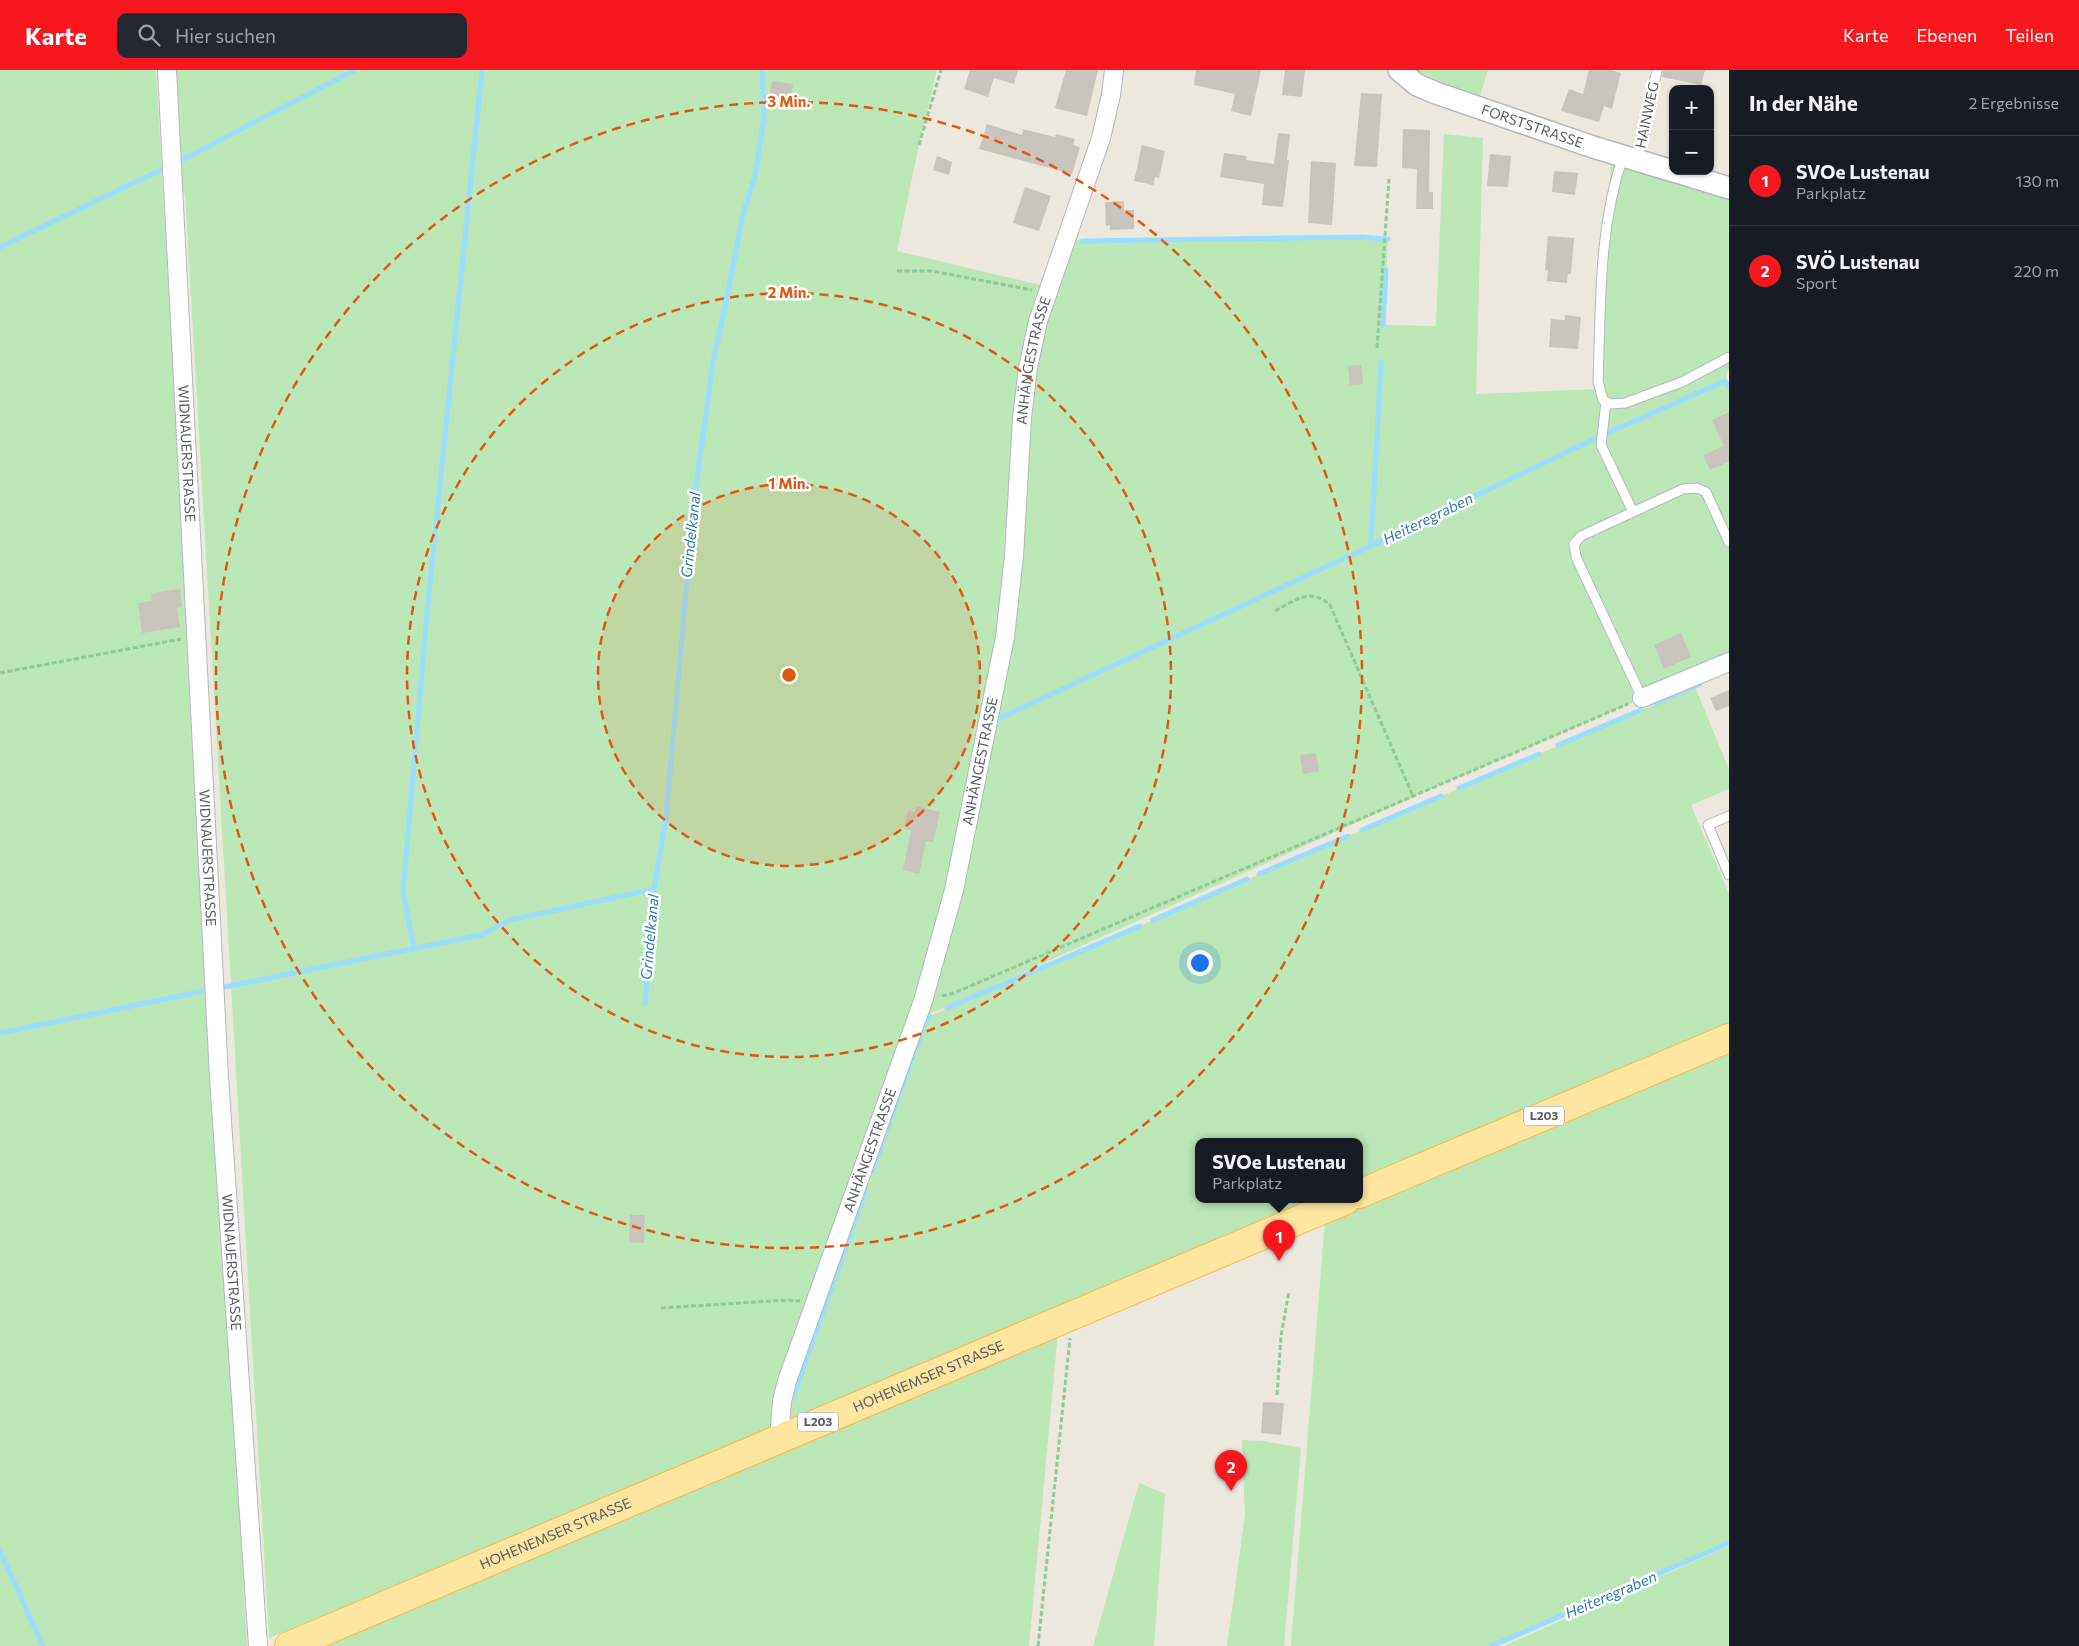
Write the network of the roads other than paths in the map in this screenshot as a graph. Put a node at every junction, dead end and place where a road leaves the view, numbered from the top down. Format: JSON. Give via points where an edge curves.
{"nodes":[{"id":1,"x":167,"y":70,"type":"edge"},
{"id":2,"x":1114,"y":70,"type":"edge"},
{"id":3,"x":1399,"y":70,"type":"edge"},
{"id":4,"x":1657,"y":70,"type":"edge"},
{"id":5,"x":1630,"y":159,"type":"junction"},
{"id":6,"x":1669,"y":170,"type":"edge"},
{"id":7,"x":1687,"y":175,"type":"edge"},
{"id":8,"x":1729,"y":188,"type":"edge"},
{"id":9,"x":1729,"y":357,"type":"edge"},
{"id":10,"x":1606,"y":402,"type":"junction"},
{"id":11,"x":1633,"y":512,"type":"junction"},
{"id":12,"x":1729,"y":542,"type":"edge"},
{"id":13,"x":1729,"y":662,"type":"edge"},
{"id":14,"x":1642,"y":698,"type":"joint"},
{"id":15,"x":1729,"y":816,"type":"edge"},
{"id":16,"x":1729,"y":875,"type":"edge"},
{"id":17,"x":1729,"y":1038,"type":"edge"},
{"id":18,"x":1363,"y":1192,"type":"edge"},
{"id":19,"x":1339,"y":1203,"type":"edge"},
{"id":20,"x":779,"y":1439,"type":"junction"},
{"id":21,"x":258,"y":1646,"type":"edge"},
{"id":22,"x":289,"y":1646,"type":"edge"}],
"edges":[{"from":1,"to":21,"type":"street","name":"WIDNAUERSTRASSE","via":[[219,1077]]},
{"from":2,"to":20,"type":"street","name":"ANHÄNGESTRASSE","via":[[1101,138],[1038,321],[1028,368],[1005,637],[954,890],[923,1001],[787,1381]]},
{"from":3,"to":5,"type":"street","name":"FORSTSTRASSE","via":[[1417,85],[1436,93]]},
{"from":4,"to":5,"type":"lane","name":"HAINWEG"},
{"from":5,"to":6,"type":"street","name":"FORSTSTRASSE"},
{"from":5,"to":10,"type":"lane","name":"HAINWEG","via":[[1613,185],[1604,238],[1598,381],[1602,400]]},
{"from":7,"to":8,"type":"street","name":"FORSTSTRASSE"},
{"from":9,"to":10,"type":"lane","via":[[1682,382],[1625,403]]},
{"from":10,"to":11,"type":"lane","via":[[1601,446]]},
{"from":11,"to":12,"type":"lane","via":[[1683,489],[1697,488],[1706,492]]},
{"from":11,"to":14,"type":"lane","via":[[1581,536],[1574,544],[1576,557]]},
{"from":13,"to":14,"type":"street"},
{"from":15,"to":16,"type":"lane","via":[[1708,825]]},
{"from":17,"to":18,"type":"main road","number":"L203"},
{"from":19,"to":20,"type":"main road","name":"HOHENEMSER STRASSE","number":"L203"},
{"from":20,"to":22,"type":"main road","name":"HOHENEMSER STRASSE","number":"L203"}]}
